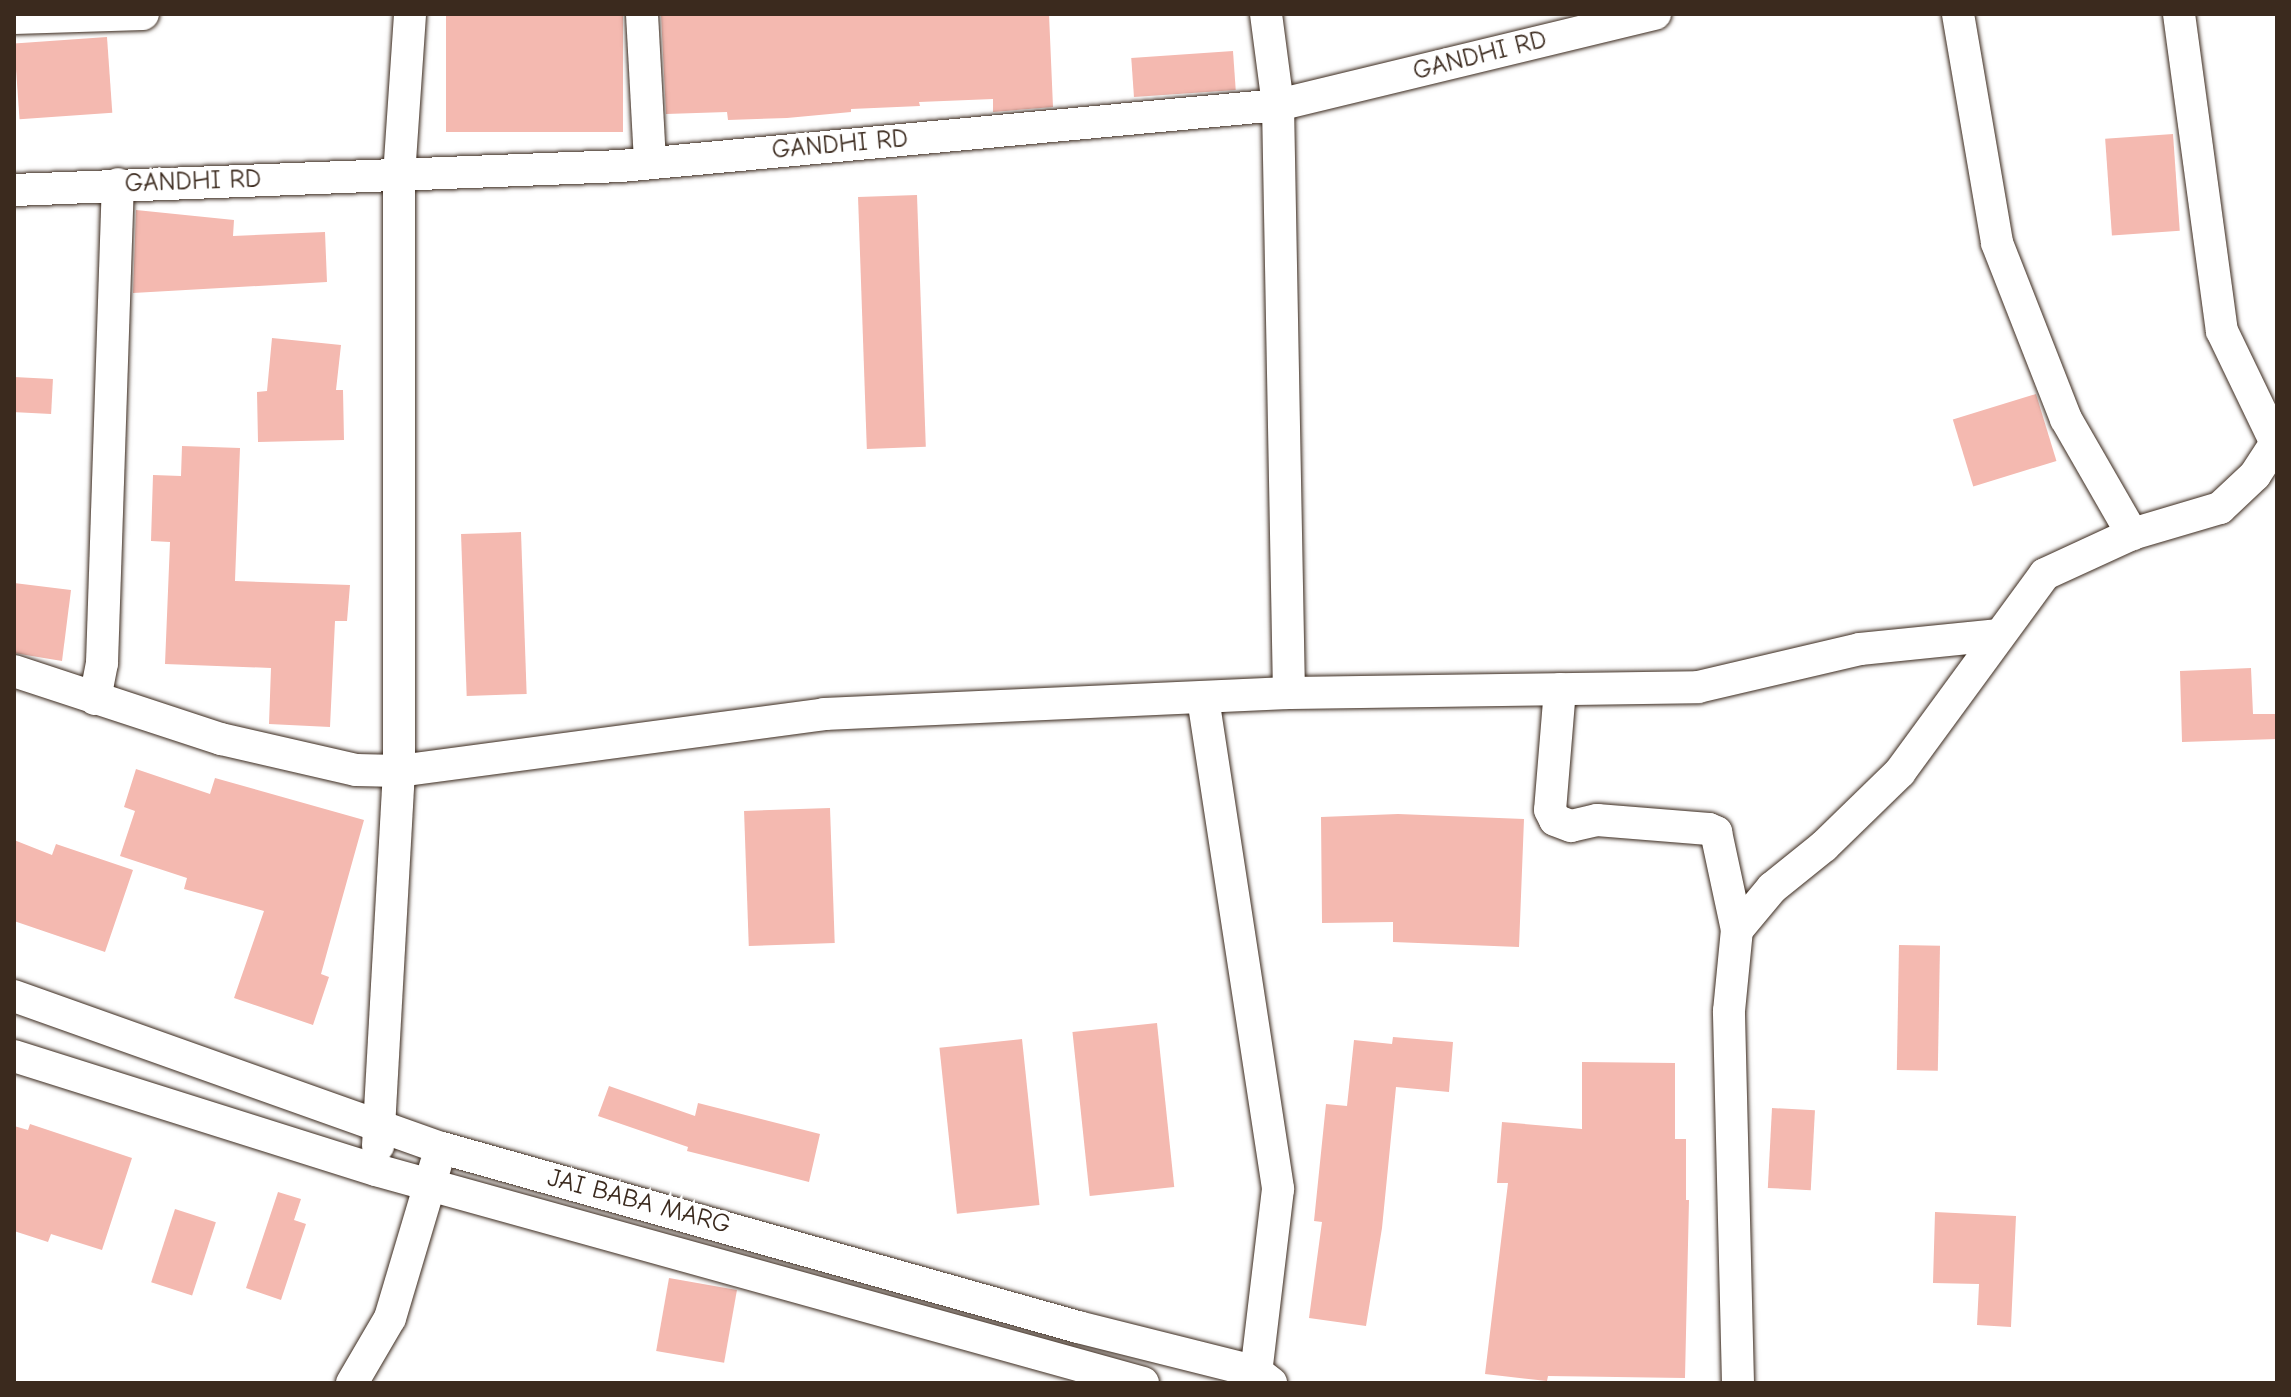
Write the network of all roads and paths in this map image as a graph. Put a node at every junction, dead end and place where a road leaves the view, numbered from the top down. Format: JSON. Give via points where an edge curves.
{"nodes":[{"id":1,"x":143,"y":14,"type":"edge"},
{"id":2,"x":410,"y":14,"type":"edge"},
{"id":3,"x":642,"y":14,"type":"edge"},
{"id":4,"x":1266,"y":14,"type":"edge"},
{"id":5,"x":1655,"y":14,"type":"edge"},
{"id":6,"x":1958,"y":14,"type":"edge"},
{"id":7,"x":2179,"y":14,"type":"edge"},
{"id":8,"x":93,"y":15,"type":"edge"},
{"id":9,"x":14,"y":18,"type":"edge"},
{"id":10,"x":1278,"y":105,"type":"junction"},
{"id":11,"x":650,"y":163,"type":"junction"},
{"id":12,"x":399,"y":176,"type":"junction"},
{"id":13,"x":118,"y":184,"type":"junction"},
{"id":14,"x":14,"y":190,"type":"edge"},
{"id":15,"x":2276,"y":443,"type":"edge"},
{"id":16,"x":2132,"y":534,"type":"junction"},
{"id":17,"x":1999,"y":635,"type":"junction"},
{"id":18,"x":14,"y":671,"type":"edge"},
{"id":19,"x":1560,"y":689,"type":"junction"},
{"id":20,"x":1289,"y":693,"type":"junction"},
{"id":21,"x":1203,"y":698,"type":"junction"},
{"id":22,"x":95,"y":699,"type":"junction"},
{"id":23,"x":399,"y":771,"type":"junction"},
{"id":24,"x":1737,"y":930,"type":"junction"},
{"id":25,"x":14,"y":996,"type":"edge"},
{"id":26,"x":14,"y":1056,"type":"edge"},
{"id":27,"x":380,"y":1128,"type":"junction"},
{"id":28,"x":442,"y":1148,"type":"junction"},
{"id":29,"x":376,"y":1170,"type":"junction"},
{"id":30,"x":429,"y":1184,"type":"junction"},
{"id":31,"x":1078,"y":1327,"type":"junction"},
{"id":32,"x":1066,"y":1361,"type":"junction"},
{"id":33,"x":1261,"y":1379,"type":"edge"},
{"id":34,"x":352,"y":1383,"type":"edge"},
{"id":35,"x":1143,"y":1383,"type":"edge"},
{"id":36,"x":1738,"y":1383,"type":"edge"}],
"edges":[{"from":1,"to":8,"type":"street"},
{"from":2,"to":12,"type":"street"},
{"from":3,"to":11,"type":"street"},
{"from":4,"to":10,"type":"street"},
{"from":5,"to":10,"type":"street","name":"GANDHI RD"},
{"from":6,"to":16,"type":"street","via":[[1997,243],[2066,419]]},
{"from":7,"to":15,"type":"street","via":[[2222,331]]},
{"from":8,"to":9,"type":"street"},
{"from":10,"to":11,"type":"street","name":"GANDHI RD"},
{"from":10,"to":20,"type":"street"},
{"from":11,"to":12,"type":"street","name":"GANDHI RD"},
{"from":12,"to":13,"type":"street","name":"GANDHI RD"},
{"from":12,"to":23,"type":"street"},
{"from":13,"to":14,"type":"street","name":"GANDHI RD"},
{"from":13,"to":22,"type":"street","via":[[102,663]]},
{"from":15,"to":16,"type":"street","via":[[2255,475],[2220,508]]},
{"from":16,"to":17,"type":"street","via":[[2045,574]]},
{"from":17,"to":19,"type":"street","via":[[1860,649],[1698,687]]},
{"from":17,"to":24,"type":"street","via":[[1900,772],[1772,888]]},
{"from":18,"to":22,"type":"street"},
{"from":19,"to":20,"type":"street"},
{"from":19,"to":24,"type":"street","via":[[1550,810],[1555,820],[1571,826],[1597,820],[1716,832]]},
{"from":20,"to":21,"type":"street"},
{"from":21,"to":23,"type":"street","via":[[824,714]]},
{"from":21,"to":33,"type":"street","via":[[1278,1189]]},
{"from":22,"to":23,"type":"street","via":[[221,739],[356,770]]},
{"from":23,"to":27,"type":"street"},
{"from":24,"to":36,"type":"street","via":[[1729,1011]]},
{"from":25,"to":27,"type":"street","name":"JAI BABA MARG"},
{"from":26,"to":29,"type":"street","name":"JAI BABA MARG"},
{"from":27,"to":28,"type":"street","name":"JAI BABA MARG"},
{"from":27,"to":29,"type":"street"},
{"from":28,"to":30,"type":"street"},
{"from":28,"to":31,"type":"street","name":"JAI BABA MARG"},
{"from":29,"to":30,"type":"street","name":"JAI BABA MARG"},
{"from":30,"to":32,"type":"street","name":"JAI BABA MARG"},
{"from":30,"to":34,"type":"street","via":[[390,1318]]},
{"from":31,"to":32,"type":"street"},
{"from":31,"to":33,"type":"street","name":"JAI BABA MARG"},
{"from":32,"to":35,"type":"street","name":"JAI BABA MARG"}]}
